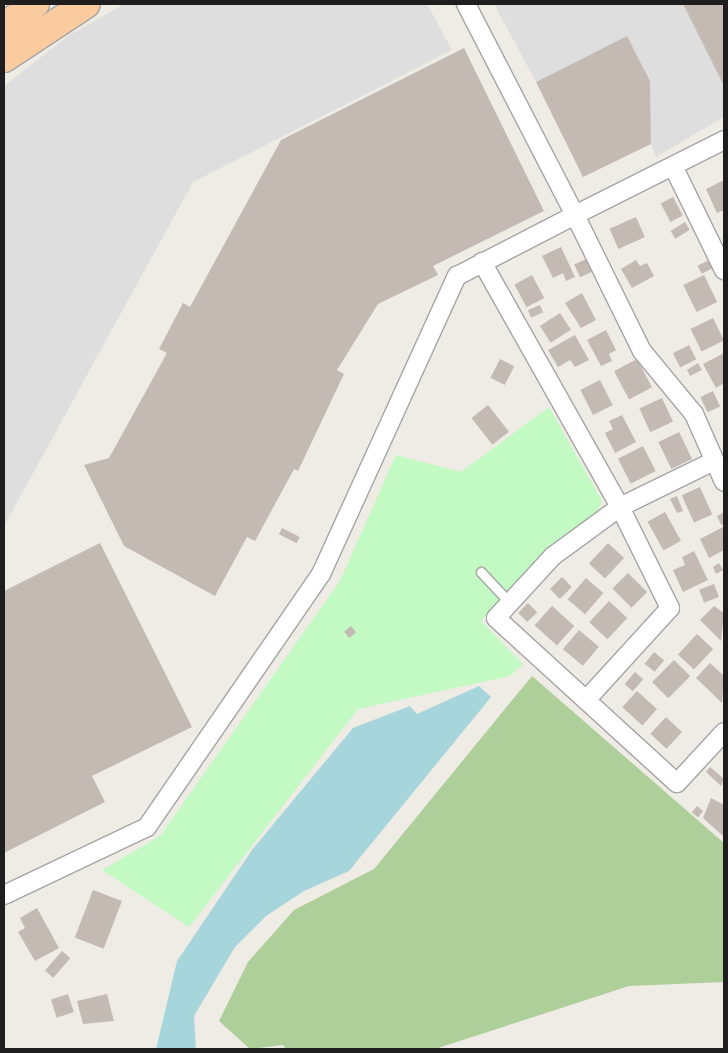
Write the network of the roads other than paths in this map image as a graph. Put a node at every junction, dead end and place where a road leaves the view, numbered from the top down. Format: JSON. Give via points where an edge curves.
{"nodes":[{"id":1,"x":35,"y":4,"type":"edge"},
{"id":2,"x":86,"y":4,"type":"edge"},
{"id":3,"x":466,"y":4,"type":"edge"},
{"id":4,"x":4,"y":27,"type":"edge"},
{"id":5,"x":4,"y":58,"type":"edge"},
{"id":6,"x":724,"y":140,"type":"edge"},
{"id":7,"x":673,"y":166,"type":"junction"},
{"id":8,"x":575,"y":214,"type":"junction"},
{"id":9,"x":482,"y":262,"type":"junction"},
{"id":10,"x":724,"y":270,"type":"edge"},
{"id":11,"x":714,"y":461,"type":"junction"},
{"id":12,"x":724,"y":482,"type":"edge"},
{"id":13,"x":620,"y":507,"type":"junction"},
{"id":14,"x":481,"y":572,"type":"dead end"},
{"id":15,"x":510,"y":603,"type":"junction"},
{"id":16,"x":586,"y":700,"type":"junction"},
{"id":17,"x":724,"y":732,"type":"edge"},
{"id":18,"x":4,"y":895,"type":"edge"}],
"edges":[{"from":1,"to":4,"type":"main road"},
{"from":2,"to":5,"type":"main road"},
{"from":3,"to":8,"type":"street"},
{"from":6,"to":7,"type":"street"},
{"from":7,"to":8,"type":"street"},
{"from":7,"to":10,"type":"street"},
{"from":8,"to":9,"type":"street"},
{"from":8,"to":11,"type":"street","via":[[642,351],[694,414]]},
{"from":9,"to":13,"type":"street"},
{"from":9,"to":18,"type":"street","via":[[457,276],[321,574],[147,827]]},
{"from":11,"to":12,"type":"street"},
{"from":11,"to":13,"type":"street"},
{"from":13,"to":15,"type":"street","via":[[553,556]]},
{"from":13,"to":16,"type":"street","via":[[670,608]]},
{"from":14,"to":15,"type":"lane"},
{"from":15,"to":16,"type":"street","via":[[496,618]]},
{"from":16,"to":17,"type":"street","via":[[677,784]]}]}
